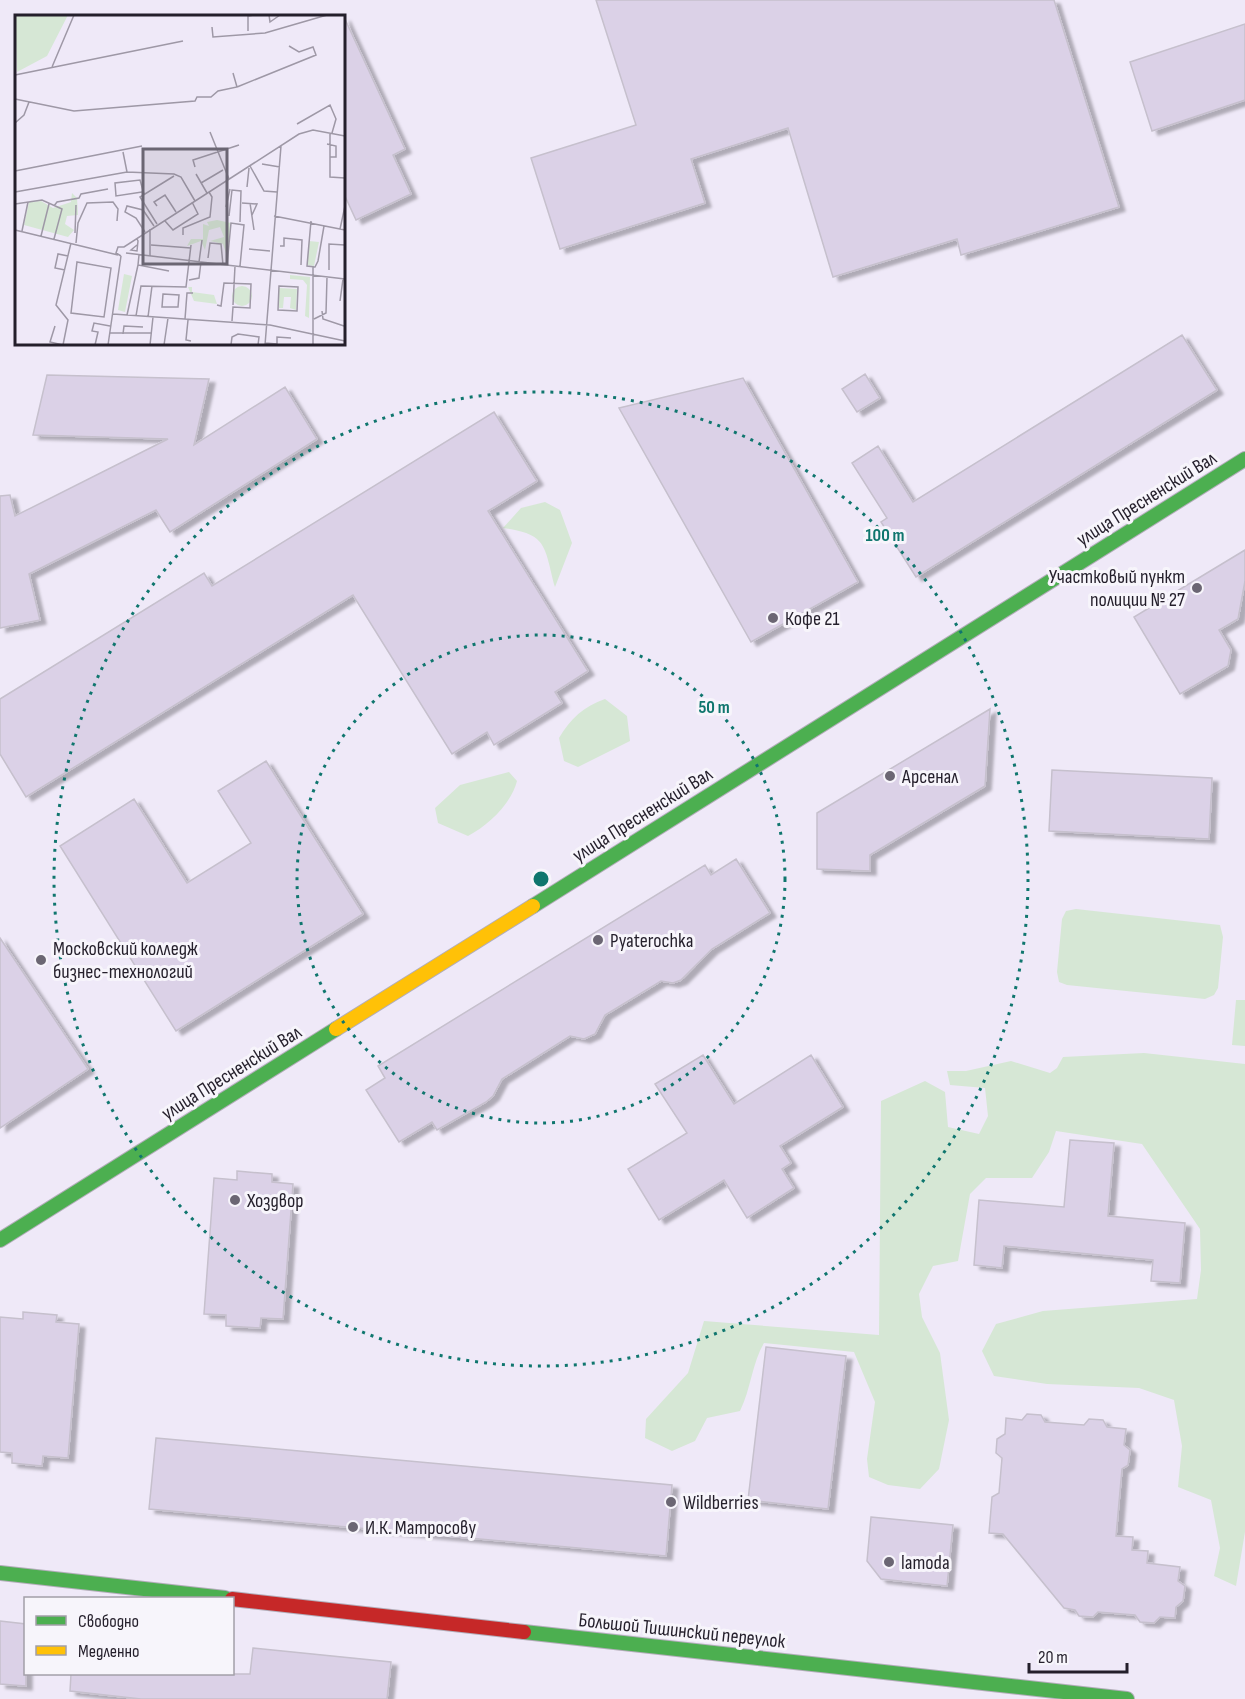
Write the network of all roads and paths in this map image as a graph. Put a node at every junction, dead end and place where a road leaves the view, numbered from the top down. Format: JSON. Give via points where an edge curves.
{"nodes":[{"id":1,"x":1245,"y":459,"type":"edge"},
{"id":2,"x":0,"y":1240,"type":"edge"},
{"id":3,"x":0,"y":1573,"type":"edge"},
{"id":4,"x":208,"y":1597,"type":"edge"},
{"id":5,"x":234,"y":1599,"type":"edge"},
{"id":6,"x":1127,"y":1699,"type":"edge"}],
"edges":[{"from":1,"to":2,"type":"main road","name":"улица Пресненский Вал"},
{"from":3,"to":4,"type":"main road"},
{"from":5,"to":6,"type":"main road","name":"Большой Тишинский переулок"}]}
